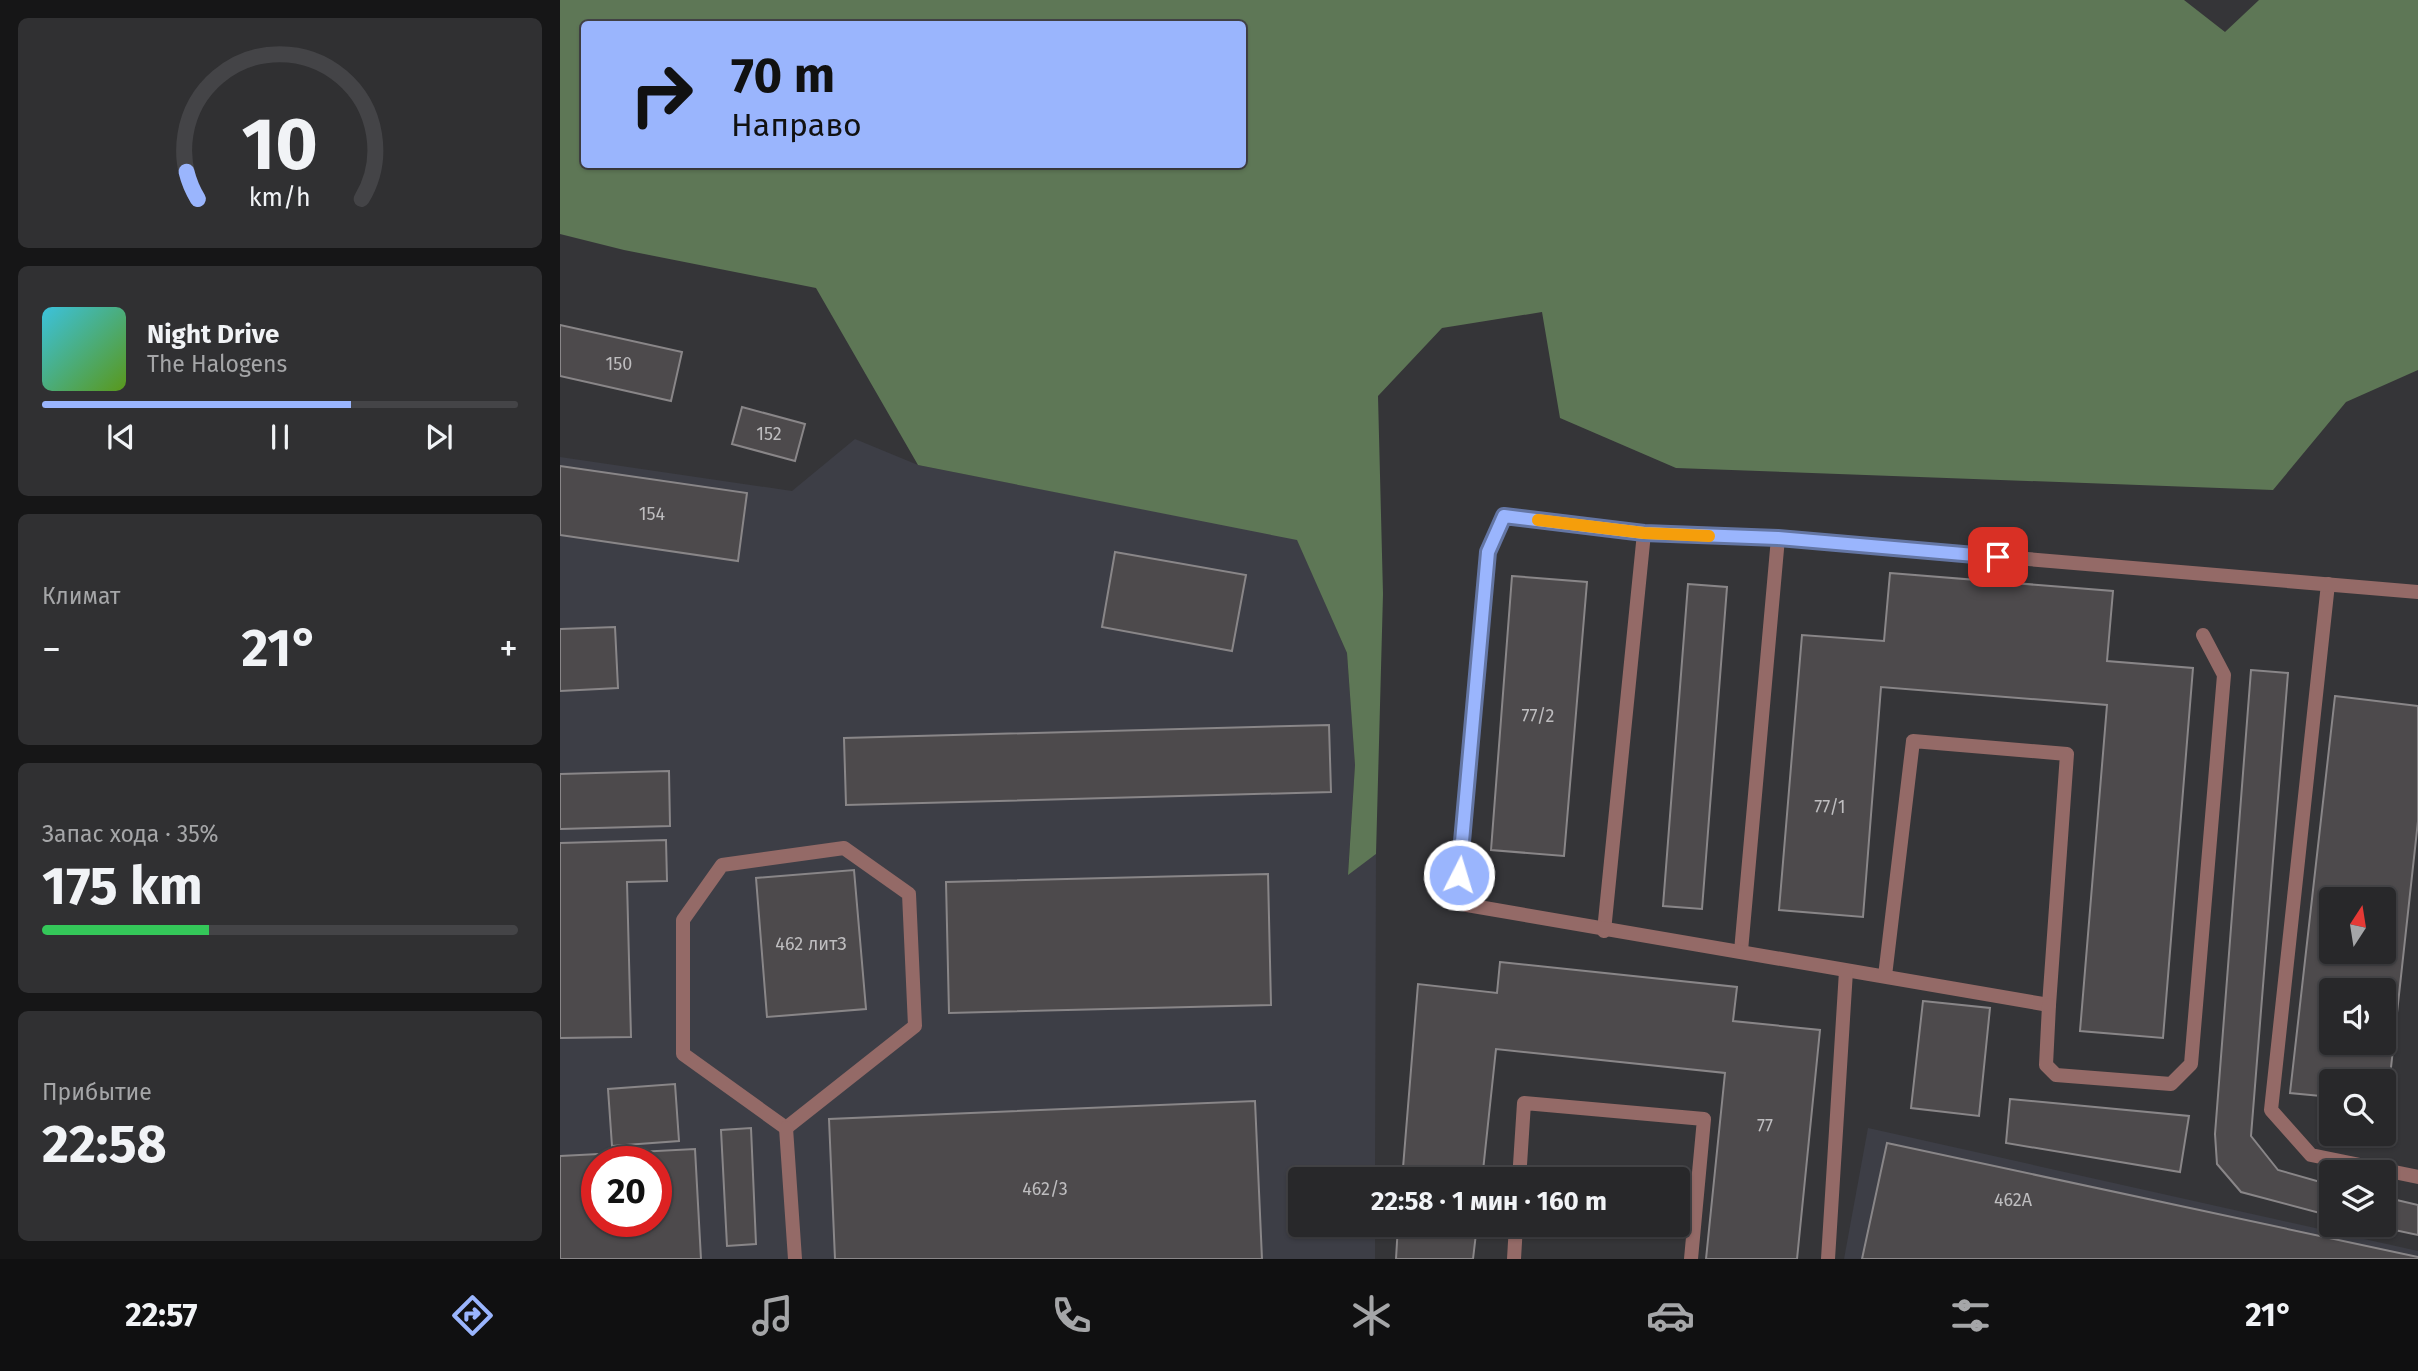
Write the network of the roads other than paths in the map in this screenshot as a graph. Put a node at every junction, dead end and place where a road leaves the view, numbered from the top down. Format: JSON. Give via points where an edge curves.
{"nodes":[{"id":1,"x":1644,"y":533,"type":"junction"},
{"id":2,"x":1778,"y":538,"type":"junction"},
{"id":3,"x":2328,"y":584,"type":"junction"},
{"id":4,"x":2418,"y":592,"type":"edge"},
{"id":5,"x":2203,"y":635,"type":"dead end"},
{"id":6,"x":1604,"y":931,"type":"junction"},
{"id":7,"x":1741,"y":951,"type":"junction"},
{"id":8,"x":1846,"y":971,"type":"junction"},
{"id":9,"x":1885,"y":976,"type":"junction"},
{"id":10,"x":2049,"y":1005,"type":"junction"},
{"id":11,"x":786,"y":1128,"type":"junction"},
{"id":12,"x":1520,"y":1167,"type":"edge"},
{"id":13,"x":2418,"y":1177,"type":"edge"},
{"id":14,"x":1515,"y":1237,"type":"edge"},
{"id":15,"x":794,"y":1259,"type":"edge"},
{"id":16,"x":1514,"y":1259,"type":"edge"},
{"id":17,"x":1691,"y":1259,"type":"edge"},
{"id":18,"x":1828,"y":1259,"type":"edge"}],
"edges":[{"from":1,"to":2,"type":"lane"},
{"from":1,"to":6,"type":"lane"},
{"from":1,"to":6,"type":"lane","via":[[1504,516],[1488,552],[1459,875],[1467,905]]},
{"from":2,"to":3,"type":"lane"},
{"from":2,"to":7,"type":"lane"},
{"from":3,"to":4,"type":"lane"},
{"from":3,"to":13,"type":"lane","via":[[2271,1110],[2311,1155]]},
{"from":5,"to":10,"type":"lane","via":[[2224,675],[2191,1064],[2171,1084],[2056,1075],[2046,1065]]},
{"from":6,"to":7,"type":"lane"},
{"from":7,"to":8,"type":"lane"},
{"from":8,"to":9,"type":"lane"},
{"from":8,"to":18,"type":"lane"},
{"from":9,"to":10,"type":"lane"},
{"from":9,"to":10,"type":"lane","via":[[1913,741],[2067,754]]},
{"from":11,"to":11,"type":"lane","via":[[915,1026],[909,894],[844,848],[722,865],[683,920],[682,1054]]},
{"from":11,"to":15,"type":"lane"},
{"from":12,"to":17,"type":"lane","via":[[1524,1103],[1704,1119]]},
{"from":14,"to":16,"type":"lane"}]}
